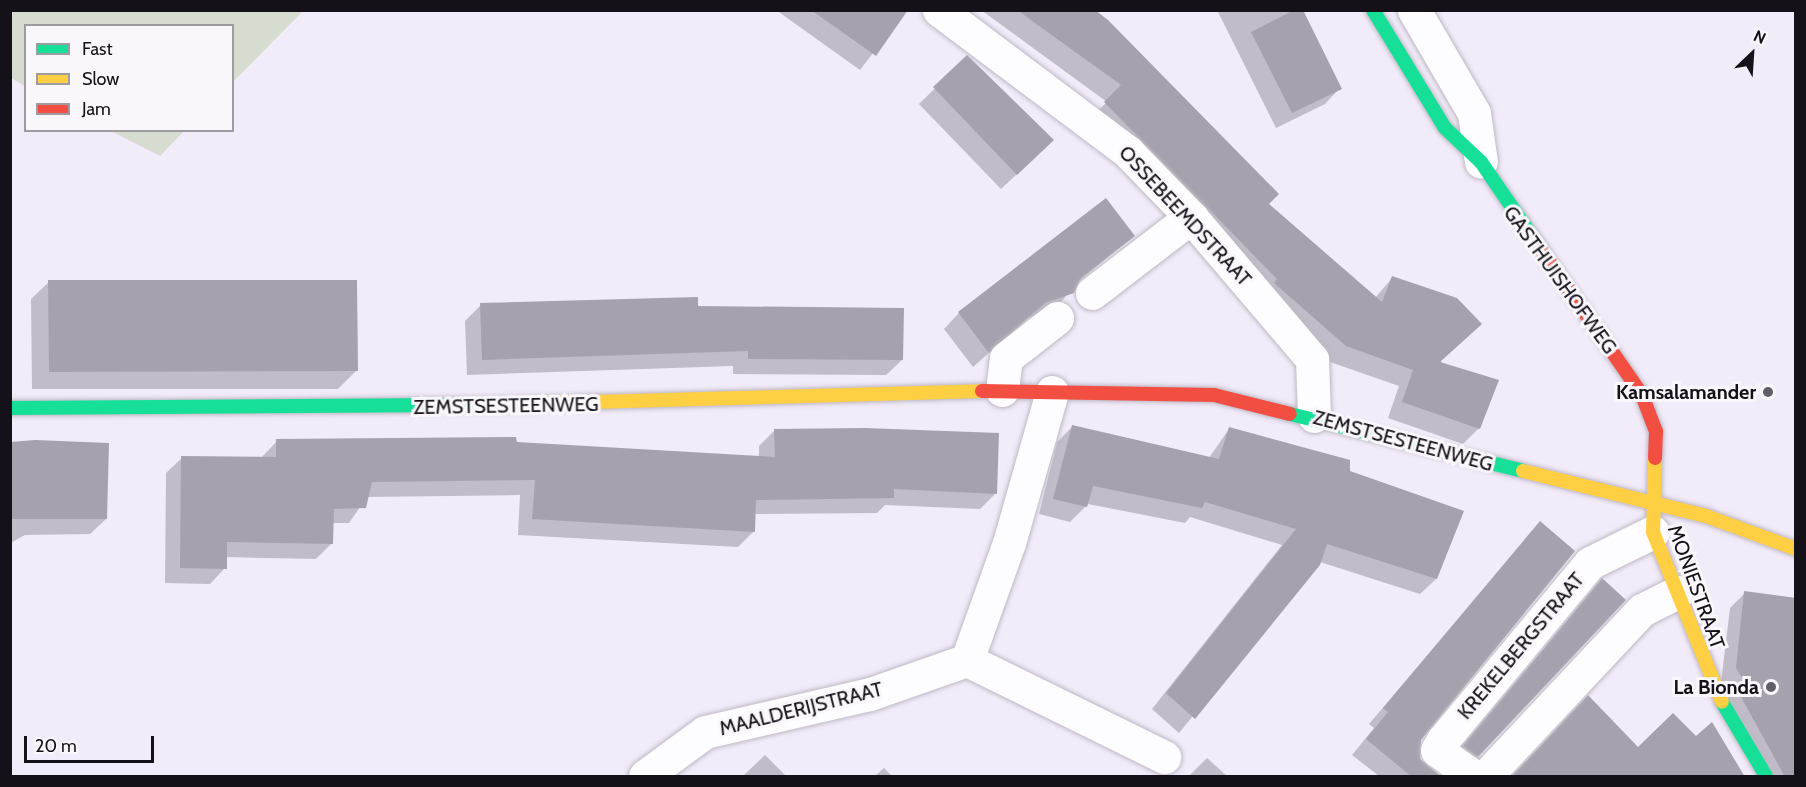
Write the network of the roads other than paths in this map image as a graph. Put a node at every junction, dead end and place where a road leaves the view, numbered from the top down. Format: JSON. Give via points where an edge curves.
{"nodes":[{"id":1,"x":939,"y":10,"type":"edge"},
{"id":2,"x":1417,"y":15,"type":"edge"},
{"id":3,"x":1381,"y":24,"type":"edge"},
{"id":4,"x":1481,"y":162,"type":"junction"},
{"id":5,"x":1191,"y":217,"type":"junction"},
{"id":6,"x":1092,"y":294,"type":"dead end"},
{"id":7,"x":1057,"y":318,"type":"dead end"},
{"id":8,"x":1002,"y":390,"type":"junction"},
{"id":9,"x":1052,"y":392,"type":"junction"},
{"id":10,"x":10,"y":408,"type":"edge"},
{"id":11,"x":1314,"y":416,"type":"junction"},
{"id":12,"x":1652,"y":517,"type":"junction"},
{"id":13,"x":1796,"y":549,"type":"edge"},
{"id":14,"x":1678,"y":592,"type":"junction"},
{"id":15,"x":967,"y":660,"type":"junction"},
{"id":16,"x":1164,"y":757,"type":"dead end"},
{"id":17,"x":645,"y":777,"type":"edge"},
{"id":18,"x":1473,"y":777,"type":"edge"},
{"id":19,"x":1486,"y":777,"type":"edge"},
{"id":20,"x":1766,"y":777,"type":"edge"}],
"edges":[{"from":1,"to":5,"type":"street","name":"OSSEBEEMDSTRAAT","via":[[1128,152]]},
{"from":2,"to":3,"type":"street"},
{"from":2,"to":4,"type":"street","name":"GASTHUISHOFWEG","via":[[1474,113]]},
{"from":3,"to":4,"type":"street","name":"GASTHUISHOFWEG","via":[[1444,128]]},
{"from":4,"to":12,"type":"street","name":"GASTHUISHOFWEG","via":[[1642,395],[1656,431]]},
{"from":5,"to":6,"type":"street"},
{"from":5,"to":11,"type":"street","name":"OSSEBEEMDSTRAAT","via":[[1312,359]]},
{"from":7,"to":8,"type":"street","via":[[1006,358]]},
{"from":8,"to":9,"type":"street","name":"ZEMSTSESTEENWEG"},
{"from":8,"to":10,"type":"street","name":"ZEMSTSESTEENWEG","via":[[377,409]]},
{"from":9,"to":11,"type":"street","name":"ZEMSTSESTEENWEG","via":[[1214,395]]},
{"from":9,"to":15,"type":"street","via":[[1009,543]]},
{"from":11,"to":12,"type":"street","name":"ZEMSTSESTEENWEG"},
{"from":12,"to":13,"type":"street","name":"ZEMSTSESTEENWEG","via":[[1751,529]]},
{"from":12,"to":14,"type":"street","name":"MONIESTRAAT"},
{"from":12,"to":18,"type":"street","name":"KREKELBERGSTRAAT","via":[[1590,563],[1443,740],[1437,750]]},
{"from":14,"to":19,"type":"street","via":[[1642,610]]},
{"from":14,"to":20,"type":"street","name":"MONIESTRAAT","via":[[1708,678]]},
{"from":15,"to":16,"type":"street"},
{"from":15,"to":17,"type":"street","name":"MAALDERIJSTRAAT","via":[[870,694],[705,732]]}]}
